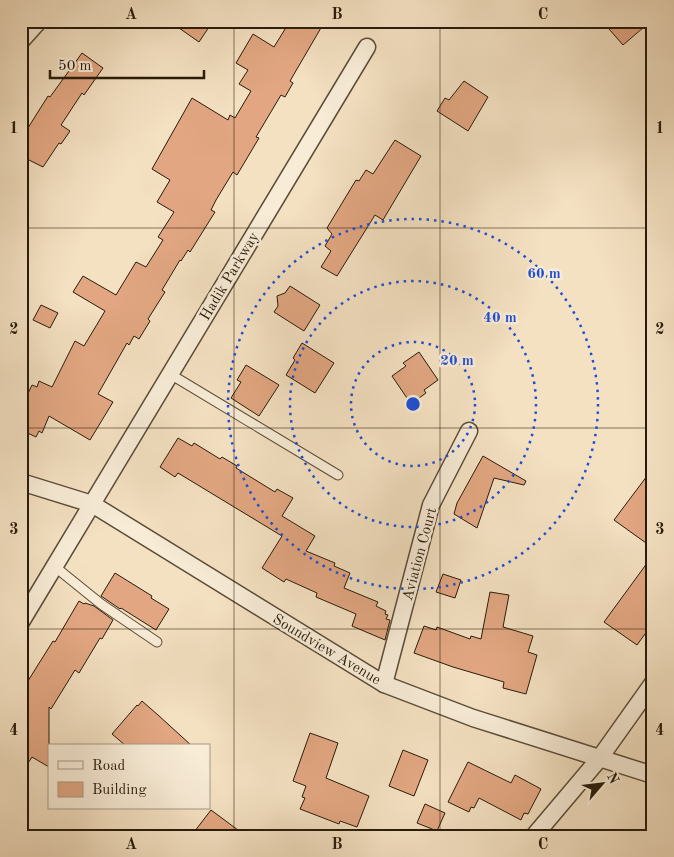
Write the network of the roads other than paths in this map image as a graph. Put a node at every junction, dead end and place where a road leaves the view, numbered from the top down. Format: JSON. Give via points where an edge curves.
{"nodes":[{"id":1,"x":39,"y":21,"type":"edge"},
{"id":2,"x":21,"y":41,"type":"edge"},
{"id":3,"x":367,"y":47,"type":"dead end"},
{"id":4,"x":170,"y":374,"type":"junction"},
{"id":5,"x":469,"y":431,"type":"dead end"},
{"id":6,"x":338,"y":475,"type":"dead end"},
{"id":7,"x":21,"y":482,"type":"edge"},
{"id":8,"x":92,"y":504,"type":"junction"},
{"id":9,"x":54,"y":566,"type":"junction"},
{"id":10,"x":21,"y":622,"type":"edge"},
{"id":11,"x":157,"y":642,"type":"dead end"},
{"id":12,"x":653,"y":683,"type":"edge"},
{"id":13,"x":384,"y":684,"type":"junction"},
{"id":14,"x":600,"y":759,"type":"junction"},
{"id":15,"x":653,"y":775,"type":"edge"},
{"id":16,"x":534,"y":836,"type":"edge"}],
"edges":[{"from":1,"to":2,"type":"street"},
{"from":3,"to":4,"type":"street","name":"Hadik Parkway"},
{"from":4,"to":6,"type":"lane"},
{"from":4,"to":8,"type":"street","name":"Hadik Parkway"},
{"from":5,"to":13,"type":"street","name":"Aviation Court","via":[[431,505]]},
{"from":7,"to":8,"type":"street","name":"Soundview Avenue"},
{"from":8,"to":9,"type":"street","name":"Hadik Parkway"},
{"from":8,"to":13,"type":"street","name":"Soundview Avenue"},
{"from":9,"to":10,"type":"street","name":"Hadik Parkway"},
{"from":9,"to":11,"type":"lane","via":[[101,604]]},
{"from":12,"to":14,"type":"street"},
{"from":13,"to":14,"type":"street","name":"Soundview Avenue","via":[[473,718]]},
{"from":14,"to":15,"type":"street","name":"Soundview Avenue"},
{"from":14,"to":16,"type":"street"}]}
